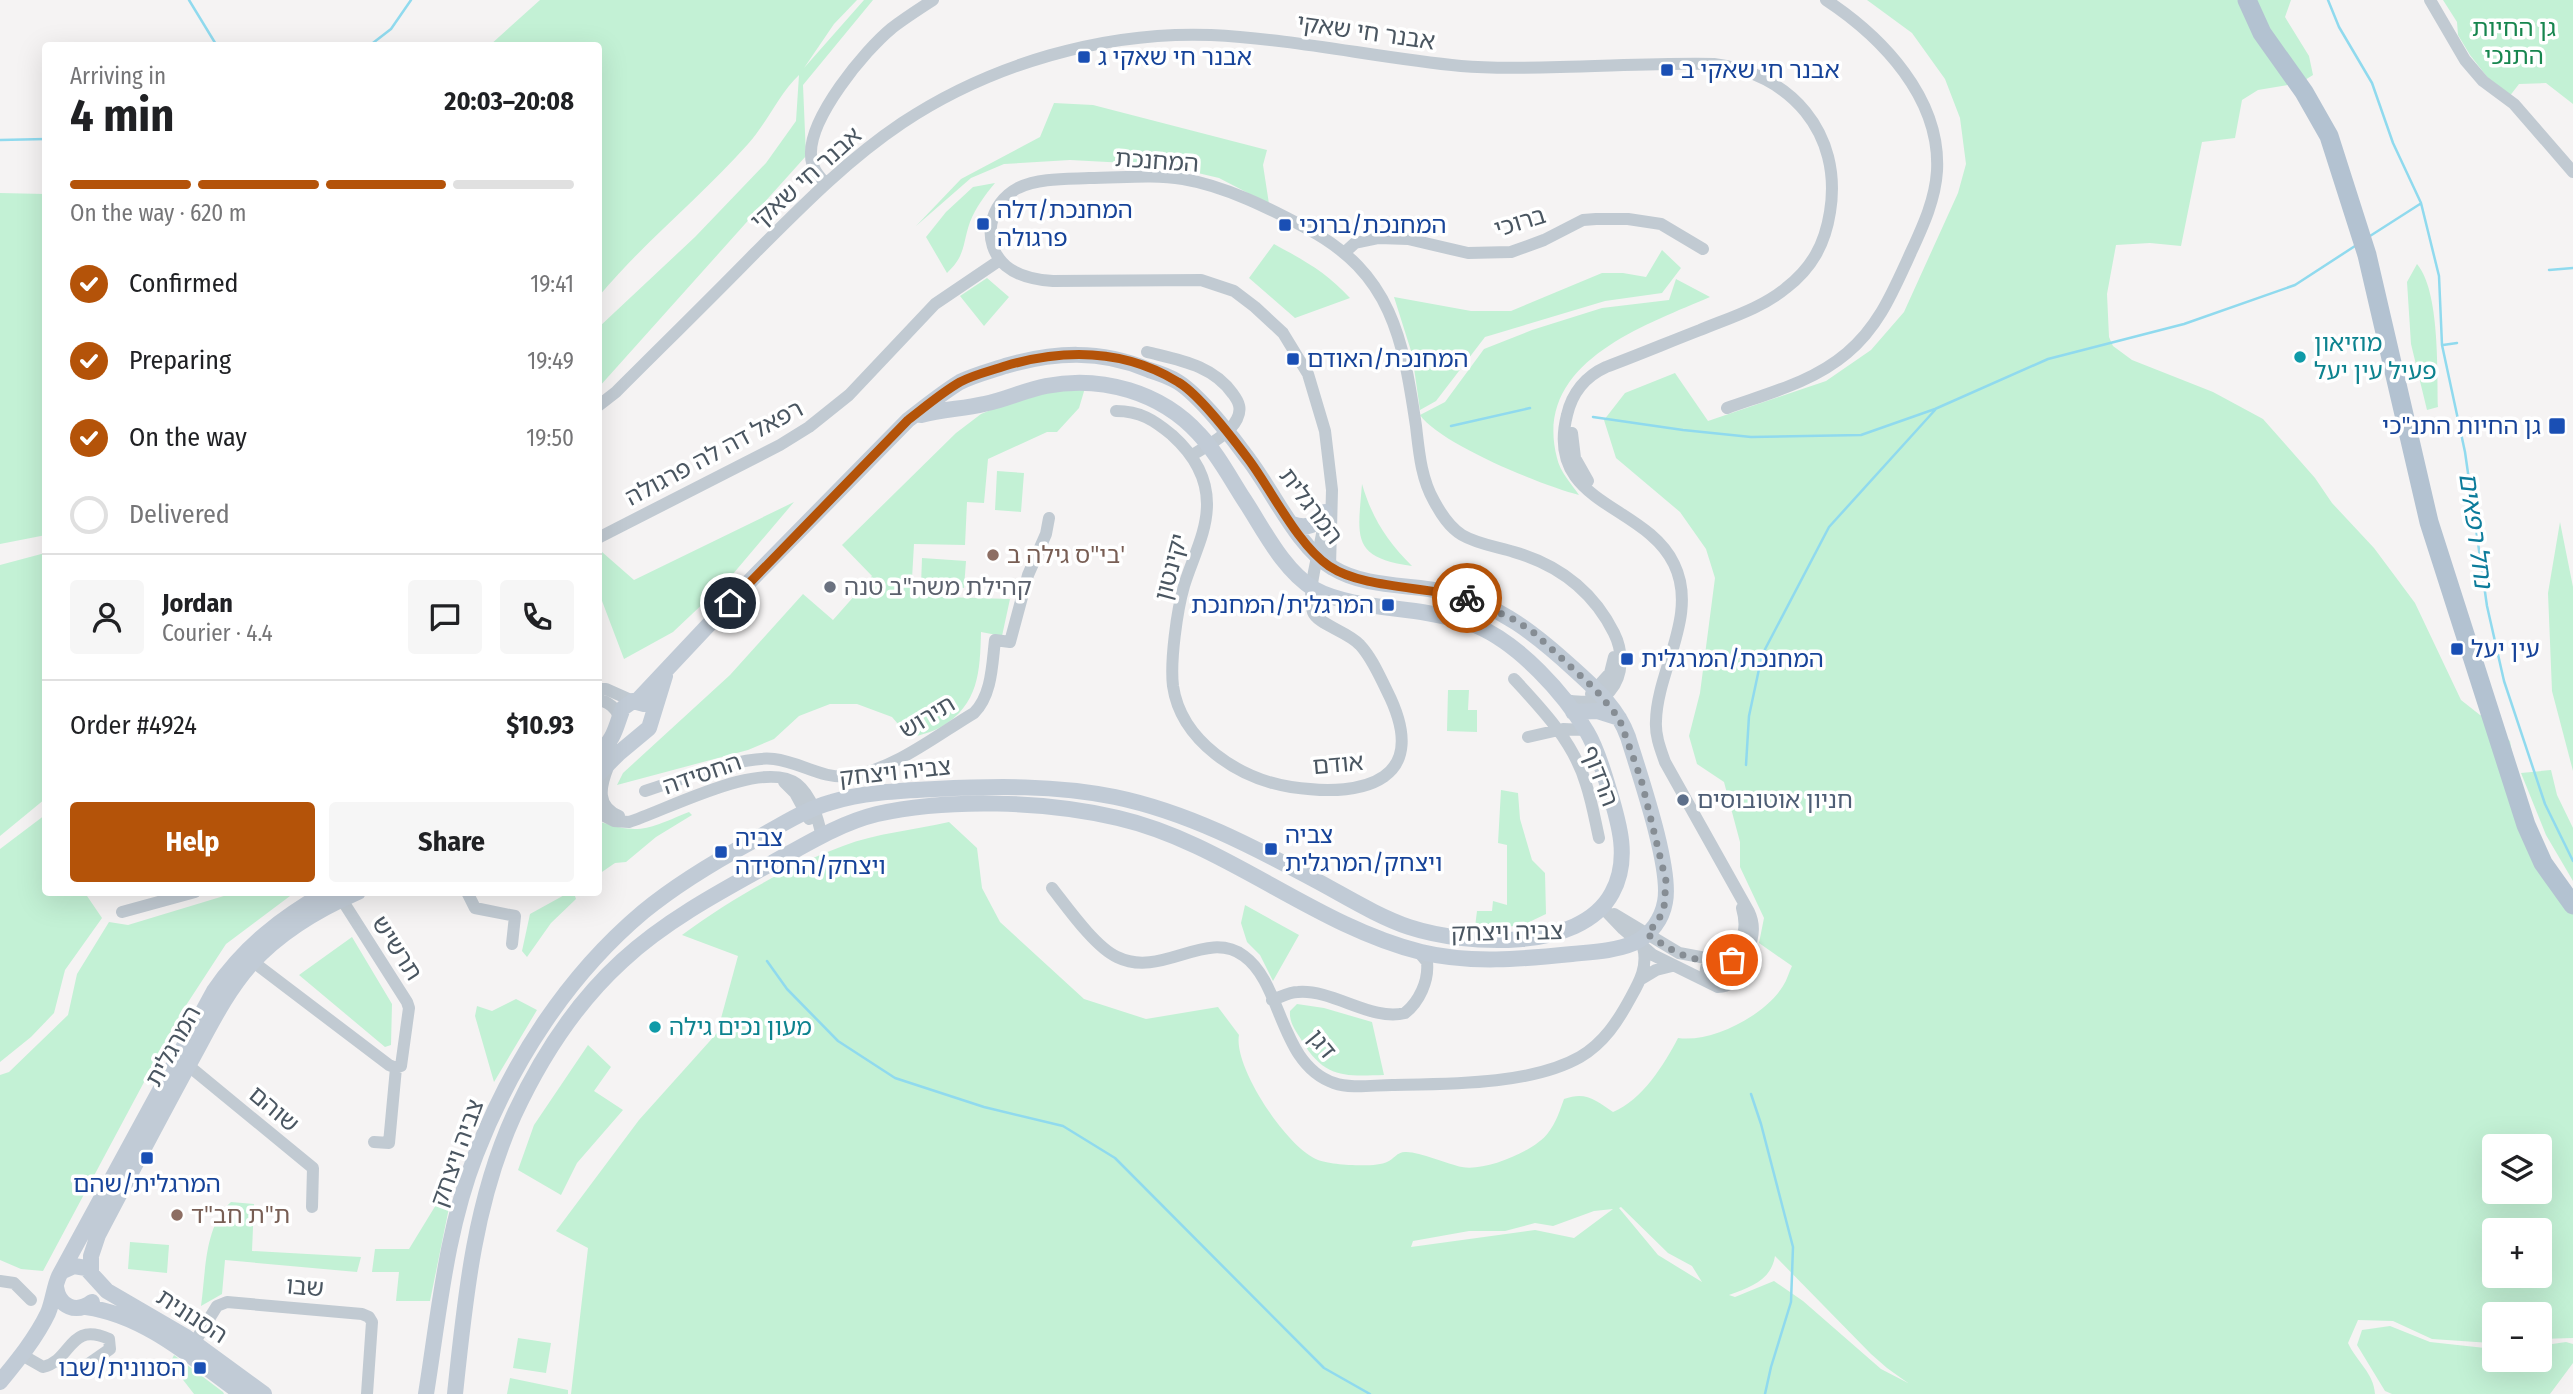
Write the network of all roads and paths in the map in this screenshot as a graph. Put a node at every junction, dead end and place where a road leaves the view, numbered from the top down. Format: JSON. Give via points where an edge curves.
{"nodes":[{"id":1,"x":933,"y":0,"type":"edge"},
{"id":2,"x":1826,"y":0,"type":"edge"},
{"id":3,"x":2247,"y":0,"type":"edge"},
{"id":4,"x":2430,"y":0,"type":"edge"},
{"id":5,"x":2573,"y":172,"type":"edge"},
{"id":6,"x":825,"y":183,"type":"junction"},
{"id":7,"x":1703,"y":249,"type":"dead end"},
{"id":8,"x":1344,"y":253,"type":"junction"},
{"id":9,"x":1000,"y":260,"type":"junction"},
{"id":10,"x":1147,"y":352,"type":"dead end"},
{"id":11,"x":616,"y":393,"type":"junction"},
{"id":12,"x":602,"y":403,"type":"edge"},
{"id":13,"x":1727,"y":408,"type":"dead end"},
{"id":14,"x":1116,"y":411,"type":"dead end"},
{"id":15,"x":602,"y":412,"type":"edge"},
{"id":16,"x":908,"y":420,"type":"junction"},
{"id":17,"x":1226,"y":431,"type":"junction"},
{"id":18,"x":1208,"y":444,"type":"junction"},
{"id":19,"x":1191,"y":456,"type":"junction"},
{"id":20,"x":1330,"y":460,"type":"junction"},
{"id":21,"x":1325,"y":512,"type":"junction"},
{"id":22,"x":1049,"y":518,"type":"dead end"},
{"id":23,"x":1292,"y":524,"type":"junction"},
{"id":24,"x":602,"y":536,"type":"edge"},
{"id":25,"x":1327,"y":564,"type":"junction"},
{"id":26,"x":1320,"y":591,"type":"junction"},
{"id":27,"x":668,"y":671,"type":"junction"},
{"id":28,"x":1514,"y":679,"type":"dead end"},
{"id":29,"x":602,"y":689,"type":"edge"},
{"id":30,"x":1599,"y":693,"type":"junction"},
{"id":31,"x":635,"y":701,"type":"junction"},
{"id":32,"x":602,"y":703,"type":"edge"},
{"id":33,"x":1573,"y":705,"type":"junction"},
{"id":34,"x":653,"y":718,"type":"junction"},
{"id":35,"x":1619,"y":718,"type":"junction"},
{"id":36,"x":619,"y":720,"type":"junction"},
{"id":37,"x":1193,"y":730,"type":"joint"},
{"id":38,"x":1558,"y":730,"type":"junction"},
{"id":39,"x":1586,"y":730,"type":"junction"},
{"id":40,"x":640,"y":734,"type":"junction"},
{"id":41,"x":1528,"y":737,"type":"dead end"},
{"id":42,"x":602,"y":765,"type":"edge"},
{"id":43,"x":728,"y":766,"type":"junction"},
{"id":44,"x":733,"y":783,"type":"junction"},
{"id":45,"x":645,"y":791,"type":"dead end"},
{"id":46,"x":602,"y":798,"type":"edge"},
{"id":47,"x":809,"y":810,"type":"junction"},
{"id":48,"x":602,"y":815,"type":"edge"},
{"id":49,"x":640,"y":818,"type":"junction"},
{"id":50,"x":822,"y":836,"type":"junction"},
{"id":51,"x":1599,"y":838,"type":"dead end"},
{"id":52,"x":1052,"y":888,"type":"dead end"},
{"id":53,"x":180,"y":896,"type":"edge"},
{"id":54,"x":334,"y":896,"type":"edge"},
{"id":55,"x":336,"y":896,"type":"edge"},
{"id":56,"x":469,"y":896,"type":"edge"},
{"id":57,"x":1739,"y":897,"type":"junction"},
{"id":58,"x":2573,"y":905,"type":"edge"},
{"id":59,"x":1602,"y":907,"type":"junction"},
{"id":60,"x":122,"y":912,"type":"dead end"},
{"id":61,"x":1642,"y":941,"type":"junction"},
{"id":62,"x":512,"y":944,"type":"dead end"},
{"id":63,"x":1418,"y":951,"type":"junction"},
{"id":64,"x":1450,"y":957,"type":"junction"},
{"id":65,"x":1716,"y":957,"type":"junction"},
{"id":66,"x":248,"y":958,"type":"junction"},
{"id":67,"x":1672,"y":966,"type":"junction"},
{"id":68,"x":1737,"y":970,"type":"junction"},
{"id":69,"x":1427,"y":975,"type":"junction"},
{"id":70,"x":1641,"y":979,"type":"junction"},
{"id":71,"x":1708,"y":980,"type":"junction"},
{"id":72,"x":1272,"y":1000,"type":"junction"},
{"id":73,"x":183,"y":1062,"type":"junction"},
{"id":74,"x":396,"y":1068,"type":"junction"},
{"id":75,"x":373,"y":1142,"type":"dead end"},
{"id":76,"x":312,"y":1208,"type":"dead end"},
{"id":77,"x":63,"y":1271,"type":"junction"},
{"id":78,"x":93,"y":1275,"type":"junction"},
{"id":79,"x":0,"y":1281,"type":"edge"},
{"id":80,"x":56,"y":1287,"type":"junction"},
{"id":81,"x":31,"y":1300,"type":"dead end"},
{"id":82,"x":81,"y":1308,"type":"junction"},
{"id":83,"x":191,"y":1348,"type":"junction"},
{"id":84,"x":22,"y":1354,"type":"junction"},
{"id":85,"x":77,"y":1372,"type":"dead end"},
{"id":86,"x":0,"y":1382,"type":"edge"},
{"id":87,"x":245,"y":1391,"type":"edge"},
{"id":88,"x":264,"y":1394,"type":"edge"},
{"id":89,"x":367,"y":1394,"type":"edge"},
{"id":90,"x":426,"y":1394,"type":"edge"},
{"id":91,"x":456,"y":1394,"type":"edge"}],
"edges":[{"from":1,"to":6,"type":"street","via":[[877,42],[850,72],[826,111],[810,156]]},
{"from":2,"to":13,"type":"street","via":[[1878,42],[1914,86],[1935,144],[1934,190],[1888,303],[1864,337],[1815,375]]},
{"from":3,"to":58,"type":"main road","via":[[2262,33],[2329,136],[2363,241],[2429,522],[2525,825],[2543,863]]},
{"from":4,"to":5,"type":"street","via":[[2465,60],[2483,81],[2514,104]]},
{"from":6,"to":11,"type":"street","name":"אבנר חי שאקי"},
{"from":6,"to":57,"type":"street","name":"אבנר חי שאקי","via":[[904,122],[972,85],[1086,47],[1169,36],[1252,38],[1464,66],[1704,64],[1747,70],[1777,85],[1811,118],[1829,158],[1830,213],[1822,243],[1806,270],[1771,299],[1597,371],[1580,388],[1567,415],[1564,447],[1578,481],[1660,543],[1677,570],[1681,600],[1673,651],[1656,710],[1657,736],[1665,762]]},
{"from":7,"to":8,"type":"street","name":"ברוכי","via":[[1661,224],[1608,219],[1583,220],[1511,252],[1468,253],[1408,239],[1379,238],[1355,243]]},
{"from":8,"to":9,"type":"street","name":"המחנכת","via":[[1309,229],[1216,187],[1159,177],[1051,180],[1020,187],[998,204],[993,215],[992,244]]},
{"from":8,"to":30,"type":"street","name":"המחנכת","via":[[1383,298],[1396,328],[1424,477],[1442,515],[1463,535],[1525,555],[1567,575],[1587,593],[1606,617],[1620,653],[1614,686]]},
{"from":9,"to":20,"type":"street","via":[[1038,280],[1186,278],[1234,291],[1270,319],[1297,352],[1318,404]]},
{"from":9,"to":24,"type":"street","name":"רפאל דה לה פרגולה","via":[[935,304],[849,395],[809,427]]},
{"from":10,"to":17,"type":"street","via":[[1199,366],[1227,387],[1239,402],[1240,413]]},
{"from":11,"to":12,"type":"street","name":"אבנר חי שאקי"},
{"from":11,"to":15,"type":"street","name":"אבנר חי שאקי"},
{"from":14,"to":19,"type":"street","via":[[1150,418]]},
{"from":16,"to":17,"type":"street","name":"המרגלית","via":[[960,382],[980,374],[1047,355],[1084,354],[1119,359],[1179,382]]},
{"from":16,"to":18,"type":"street","name":"המרגלית","via":[[1042,386],[1090,383],[1136,393],[1164,406]]},
{"from":16,"to":27,"type":"street","name":"המרגלית"},
{"from":17,"to":18,"type":"street"},
{"from":17,"to":23,"type":"street","name":"המרגלית"},
{"from":18,"to":19,"type":"street"},
{"from":18,"to":26,"type":"street","name":"המרגלית","via":[[1282,557]]},
{"from":19,"to":37,"type":"street","name":"יקינטון","via":[[1204,481],[1207,504],[1203,531],[1183,588],[1173,663],[1176,699]]},
{"from":20,"to":21,"type":"street"},
{"from":20,"to":25,"type":"street"},
{"from":21,"to":23,"type":"street","via":[[1314,525]]},
{"from":21,"to":25,"type":"street"},
{"from":22,"to":43,"type":"street","name":"תירוש","via":[[1010,642],[995,640],[983,704],[974,713],[896,760],[850,776],[823,775],[772,758]]},
{"from":23,"to":25,"type":"street","name":"המרגלית"},
{"from":25,"to":26,"type":"street","via":[[1318,577]]},
{"from":25,"to":30,"type":"street","name":"המרגלית","via":[[1372,581],[1446,592],[1491,608],[1533,632]]},
{"from":26,"to":33,"type":"street","via":[[1475,624],[1508,644]]},
{"from":26,"to":37,"type":"street","name":"אודם","via":[[1314,615],[1361,645],[1398,717],[1402,741],[1390,773],[1360,788],[1289,786],[1225,761]]},
{"from":27,"to":31,"type":"street","name":"המרגלית"},
{"from":27,"to":34,"type":"street","name":"המרגלית"},
{"from":28,"to":38,"type":"street","name":"הרדוף"},
{"from":29,"to":31,"type":"street"},
{"from":30,"to":33,"type":"street"},
{"from":30,"to":35,"type":"street","name":"המרגלית"},
{"from":31,"to":34,"type":"street","via":[[648,707]]},
{"from":31,"to":36,"type":"street","via":[[623,708]]},
{"from":32,"to":36,"type":"street","via":[[613,707]]},
{"from":33,"to":35,"type":"street"},
{"from":33,"to":38,"type":"street","name":"הרדוף"},
{"from":33,"to":39,"type":"street"},
{"from":34,"to":40,"type":"street"},
{"from":35,"to":61,"type":"street","name":"המרגלית","via":[[1641,779],[1666,881],[1664,908]]},
{"from":36,"to":40,"type":"street","via":[[630,734]]},
{"from":36,"to":42,"type":"street"},
{"from":38,"to":39,"type":"street","name":"הרדוף"},
{"from":38,"to":41,"type":"street","name":"הרדוף"},
{"from":38,"to":51,"type":"street","name":"הרדוף","via":[[1586,782]]},
{"from":39,"to":59,"type":"street","via":[[1613,804],[1622,851],[1620,874]]},
{"from":40,"to":42,"type":"street"},
{"from":43,"to":44,"type":"street"},
{"from":43,"to":45,"type":"street","name":"תירוש"},
{"from":44,"to":47,"type":"street","name":"החסידה","via":[[756,776],[791,780],[799,786]]},
{"from":44,"to":49,"type":"street","name":"החסידה"},
{"from":46,"to":49,"type":"street","name":"החסידה","via":[[605,806],[620,816]]},
{"from":47,"to":50,"type":"street","name":"החסידה"},
{"from":47,"to":59,"type":"street","name":"צביה ויצחק","via":[[886,792],[1062,789],[1116,797],[1204,824],[1392,921],[1428,932],[1479,940],[1533,937],[1574,926]]},
{"from":47,"to":90,"type":"street","name":"צביה ויצחק","via":[[704,870],[642,913],[599,955],[546,1019],[516,1068],[474,1159],[444,1273]]},
{"from":48,"to":49,"type":"street","name":"החסידה","via":[[622,822]]},
{"from":50,"to":63,"type":"street","name":"צביה ויצחק","via":[[877,814],[940,807],[1038,806],[1097,814],[1181,839],[1345,923]]},
{"from":50,"to":91,"type":"street","name":"צביה ויצחק","via":[[717,895],[635,950],[602,982],[552,1045],[513,1116],[487,1188],[471,1262]]},
{"from":52,"to":72,"type":"street","name":"דגן","via":[[1114,956],[1145,964],[1206,948],[1237,951],[1252,962]]},
{"from":53,"to":60,"type":"street"},
{"from":54,"to":66,"type":"street","name":"המרגלית"},
{"from":55,"to":74,"type":"street","name":"תרשיש","via":[[407,1002],[403,1060]]},
{"from":56,"to":62,"type":"street","via":[[475,908],[515,916]]},
{"from":57,"to":65,"type":"street","name":"אבנר חי שאקי","via":[[1742,935],[1736,947]]},
{"from":57,"to":68,"type":"street","name":"אבנר חי שאקי","via":[[1752,918],[1753,935]]},
{"from":59,"to":61,"type":"street"},
{"from":61,"to":64,"type":"street","name":"צביה ויצחק","via":[[1550,956]]},
{"from":61,"to":65,"type":"street","via":[[1679,953]]},
{"from":61,"to":67,"type":"street"},
{"from":61,"to":70,"type":"street","name":"דגן"},
{"from":63,"to":64,"type":"street","name":"צביה ויצחק"},
{"from":63,"to":69,"type":"street","via":[[1427,962]]},
{"from":64,"to":69,"type":"street"},
{"from":65,"to":68,"type":"street","via":[[1732,960]]},
{"from":65,"to":71,"type":"street","via":[[1706,969]]},
{"from":66,"to":73,"type":"street","name":"המרגלית"},
{"from":66,"to":74,"type":"street"},
{"from":67,"to":70,"type":"street"},
{"from":67,"to":71,"type":"street"},
{"from":68,"to":71,"type":"street","via":[[1727,986],[1718,987]]},
{"from":69,"to":72,"type":"street","via":[[1413,1007],[1398,1015],[1309,992]]},
{"from":70,"to":72,"type":"street","name":"דגן","via":[[1610,1030],[1578,1058],[1529,1075],[1424,1084],[1340,1085],[1320,1076],[1295,1049]]},
{"from":73,"to":76,"type":"street","name":"שוהם","via":[[313,1168]]},
{"from":73,"to":77,"type":"street","name":"המרגלית"},
{"from":73,"to":78,"type":"street","name":"המרגלית","via":[[98,1235],[91,1256]]},
{"from":74,"to":75,"type":"street","name":"תרשיש","via":[[389,1143]]},
{"from":77,"to":78,"type":"street","via":[[74,1266]]},
{"from":77,"to":80,"type":"street"},
{"from":78,"to":82,"type":"street","via":[[96,1297]]},
{"from":78,"to":83,"type":"street","name":"הסנונית","via":[[115,1296]]},
{"from":79,"to":81,"type":"street","via":[[14,1283]]},
{"from":80,"to":82,"type":"street","via":[[59,1300]]},
{"from":80,"to":84,"type":"street","via":[[48,1312]]},
{"from":82,"to":83,"type":"street","name":"הסנונית","via":[[124,1317]]},
{"from":82,"to":84,"type":"street","via":[[58,1319]]},
{"from":83,"to":87,"type":"street","name":"הסנונית"},
{"from":83,"to":89,"type":"street","name":"שבו","via":[[217,1306],[227,1302],[362,1314],[372,1322]]},
{"from":84,"to":85,"type":"street","via":[[43,1367],[56,1362],[80,1336],[96,1334],[109,1339],[110,1349]]},
{"from":84,"to":86,"type":"street"},
{"from":87,"to":88,"type":"street","name":"הסנונית"}]}
